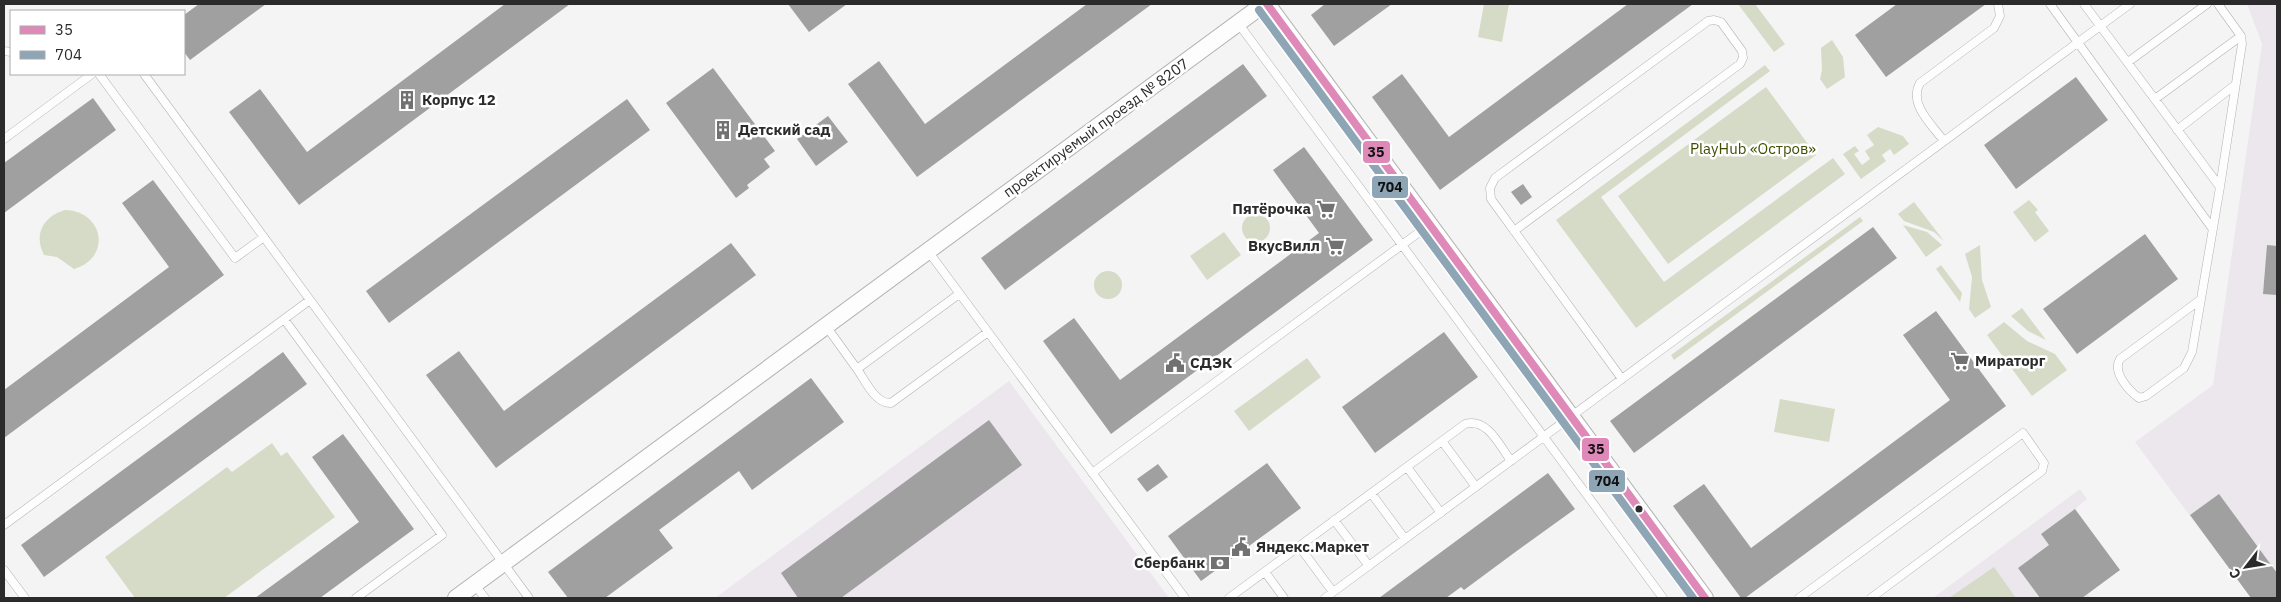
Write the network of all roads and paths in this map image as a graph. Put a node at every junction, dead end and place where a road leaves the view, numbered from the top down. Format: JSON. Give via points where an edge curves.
{"nodes":[{"id":1,"x":1265,"y":4,"type":"edge"},
{"id":2,"x":1998,"y":4,"type":"edge"},
{"id":3,"x":2050,"y":4,"type":"edge"},
{"id":4,"x":2084,"y":4,"type":"edge"},
{"id":5,"x":2130,"y":4,"type":"edge"},
{"id":6,"x":2207,"y":4,"type":"edge"},
{"id":7,"x":2218,"y":4,"type":"edge"},
{"id":8,"x":1238,"y":23,"type":"junction"},
{"id":9,"x":2100,"y":26,"type":"junction"},
{"id":10,"x":2241,"y":36,"type":"junction"},
{"id":11,"x":2078,"y":42,"type":"junction"},
{"id":12,"x":2128,"y":62,"type":"junction"},
{"id":13,"x":91,"y":75,"type":"edge"},
{"id":14,"x":101,"y":75,"type":"edge"},
{"id":15,"x":145,"y":75,"type":"edge"},
{"id":16,"x":2235,"y":85,"type":"junction"},
{"id":17,"x":2155,"y":99,"type":"junction"},
{"id":18,"x":2177,"y":130,"type":"junction"},
{"id":19,"x":4,"y":139,"type":"edge"},
{"id":20,"x":1944,"y":141,"type":"junction"},
{"id":21,"x":2220,"y":188,"type":"junction"},
{"id":22,"x":1429,"y":225,"type":"junction"},
{"id":23,"x":2212,"y":228,"type":"junction"},
{"id":24,"x":1514,"y":231,"type":"junction"},
{"id":25,"x":264,"y":237,"type":"junction"},
{"id":26,"x":1402,"y":245,"type":"junction"},
{"id":27,"x":928,"y":251,"type":"junction"},
{"id":28,"x":959,"y":294,"type":"junction"},
{"id":29,"x":310,"y":300,"type":"junction"},
{"id":30,"x":2200,"y":300,"type":"junction"},
{"id":31,"x":284,"y":319,"type":"junction"},
{"id":32,"x":826,"y":326,"type":"junction"},
{"id":33,"x":988,"y":332,"type":"junction"},
{"id":34,"x":857,"y":368,"type":"junction"},
{"id":35,"x":1622,"y":379,"type":"junction"},
{"id":36,"x":1571,"y":416,"type":"junction"},
{"id":37,"x":1543,"y":437,"type":"junction"},
{"id":38,"x":1442,"y":440,"type":"junction"},
{"id":39,"x":1511,"y":461,"type":"junction"},
{"id":40,"x":1407,"y":467,"type":"junction"},
{"id":41,"x":1092,"y":474,"type":"junction"},
{"id":42,"x":1476,"y":486,"type":"junction"},
{"id":43,"x":1371,"y":493,"type":"junction"},
{"id":44,"x":1441,"y":513,"type":"junction"},
{"id":45,"x":1334,"y":520,"type":"junction"},
{"id":46,"x":4,"y":525,"type":"edge"},
{"id":47,"x":1405,"y":539,"type":"junction"},
{"id":48,"x":1299,"y":546,"type":"junction"},
{"id":49,"x":504,"y":563,"type":"junction"},
{"id":50,"x":1368,"y":566,"type":"junction"},
{"id":51,"x":4,"y":570,"type":"edge"},
{"id":52,"x":1265,"y":572,"type":"junction"},
{"id":53,"x":475,"y":585,"type":"junction"},
{"id":54,"x":1333,"y":592,"type":"junction"},
{"id":55,"x":25,"y":598,"type":"edge"},
{"id":56,"x":356,"y":598,"type":"edge"},
{"id":57,"x":456,"y":598,"type":"edge"},
{"id":58,"x":485,"y":598,"type":"edge"},
{"id":59,"x":529,"y":598,"type":"edge"},
{"id":60,"x":1184,"y":598,"type":"edge"},
{"id":61,"x":1229,"y":598,"type":"edge"},
{"id":62,"x":1284,"y":598,"type":"edge"},
{"id":63,"x":1325,"y":598,"type":"edge"},
{"id":64,"x":1663,"y":598,"type":"edge"},
{"id":65,"x":1705,"y":598,"type":"edge"},
{"id":66,"x":1799,"y":598,"type":"edge"},
{"id":67,"x":1871,"y":598,"type":"edge"}],
"edges":[{"from":1,"to":8,"type":"street","name":"проектируемый проезд № 8207"},
{"from":1,"to":22,"type":"street"},
{"from":2,"to":20,"type":"lane","via":[[2000,16],[1994,28],[1920,83],[1918,88],[1919,107]]},
{"from":3,"to":11,"type":"lane"},
{"from":4,"to":9,"type":"lane"},
{"from":5,"to":9,"type":"lane"},
{"from":6,"to":12,"type":"lane"},
{"from":7,"to":10,"type":"lane"},
{"from":8,"to":26,"type":"lane"},
{"from":8,"to":27,"type":"street","name":"проектируемый проезд № 8207"},
{"from":9,"to":11,"type":"lane"},
{"from":9,"to":12,"type":"lane"},
{"from":10,"to":16,"type":"lane"},
{"from":10,"to":17,"type":"lane"},
{"from":11,"to":20,"type":"lane"},
{"from":11,"to":23,"type":"lane"},
{"from":12,"to":17,"type":"lane"},
{"from":13,"to":19,"type":"lane"},
{"from":14,"to":25,"type":"lane","via":[[236,258]]},
{"from":15,"to":25,"type":"lane"},
{"from":16,"to":18,"type":"lane"},
{"from":16,"to":21,"type":"lane"},
{"from":17,"to":18,"type":"lane"},
{"from":18,"to":21,"type":"lane"},
{"from":20,"to":35,"type":"lane"},
{"from":21,"to":23,"type":"lane"},
{"from":22,"to":26,"type":"lane"},
{"from":22,"to":36,"type":"street"},
{"from":23,"to":30,"type":"lane"},
{"from":24,"to":24,"type":"lane","via":[[1492,199],[1490,188],[1495,178],[1708,20],[1721,22],[1742,51],[1740,64]]},
{"from":24,"to":35,"type":"lane"},
{"from":25,"to":29,"type":"lane"},
{"from":26,"to":37,"type":"lane"},
{"from":26,"to":41,"type":"lane"},
{"from":27,"to":28,"type":"lane"},
{"from":27,"to":32,"type":"street","name":"проектируемый проезд № 8207"},
{"from":28,"to":33,"type":"lane"},
{"from":28,"to":34,"type":"lane"},
{"from":29,"to":31,"type":"lane"},
{"from":29,"to":49,"type":"lane"},
{"from":30,"to":30,"type":"lane","via":[[2188,363],[2146,396],[2138,398],[2118,373],[2117,364]]},
{"from":31,"to":46,"type":"lane"},
{"from":31,"to":56,"type":"lane","via":[[442,535]]},
{"from":32,"to":34,"type":"lane"},
{"from":32,"to":49,"type":"street","name":"проектируемый проезд № 8207"},
{"from":33,"to":34,"type":"lane","via":[[891,402],[884,403],[879,399]]},
{"from":33,"to":41,"type":"lane"},
{"from":35,"to":36,"type":"lane"},
{"from":36,"to":37,"type":"lane"},
{"from":36,"to":65,"type":"street"},
{"from":37,"to":39,"type":"lane"},
{"from":37,"to":64,"type":"lane"},
{"from":38,"to":39,"type":"lane","via":[[1465,424],[1479,423]]},
{"from":38,"to":40,"type":"lane"},
{"from":38,"to":42,"type":"lane"},
{"from":39,"to":42,"type":"lane"},
{"from":40,"to":43,"type":"lane"},
{"from":40,"to":44,"type":"lane"},
{"from":41,"to":60,"type":"lane"},
{"from":42,"to":44,"type":"lane"},
{"from":43,"to":45,"type":"lane"},
{"from":43,"to":47,"type":"lane"},
{"from":44,"to":47,"type":"lane"},
{"from":45,"to":48,"type":"lane"},
{"from":45,"to":50,"type":"lane"},
{"from":47,"to":50,"type":"lane"},
{"from":48,"to":52,"type":"lane"},
{"from":48,"to":54,"type":"lane"},
{"from":49,"to":53,"type":"street","name":"проектируемый проезд № 8207"},
{"from":49,"to":59,"type":"lane"},
{"from":50,"to":54,"type":"lane"},
{"from":51,"to":55,"type":"lane"},
{"from":52,"to":61,"type":"lane"},
{"from":52,"to":62,"type":"lane"},
{"from":53,"to":57,"type":"street","name":"проектируемый проезд № 8207"},
{"from":53,"to":58,"type":"lane"},
{"from":54,"to":63,"type":"lane"},
{"from":66,"to":67,"type":"lane","via":[[2023,433],[2044,463],[2042,471]]}]}
